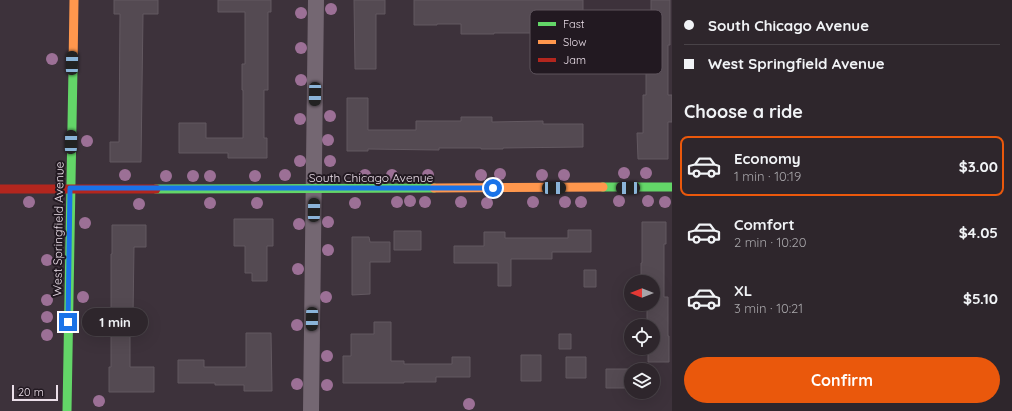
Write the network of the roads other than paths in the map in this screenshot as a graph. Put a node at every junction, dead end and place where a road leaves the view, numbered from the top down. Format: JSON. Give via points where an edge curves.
{"nodes":[{"id":1,"x":74,"y":0,"type":"edge"},
{"id":2,"x":316,"y":0,"type":"edge"},
{"id":3,"x":672,"y":187,"type":"edge"},
{"id":4,"x":70,"y":188,"type":"junction"},
{"id":5,"x":314,"y":188,"type":"junction"},
{"id":6,"x":0,"y":189,"type":"edge"},
{"id":7,"x":67,"y":411,"type":"edge"},
{"id":8,"x":311,"y":411,"type":"edge"}],
"edges":[{"from":1,"to":4,"type":"street","name":"West Springfield Avenue"},
{"from":2,"to":5,"type":"street"},
{"from":3,"to":5,"type":"street","name":"South Chicago Avenue"},
{"from":4,"to":5,"type":"street","name":"South Chicago Avenue"},
{"from":4,"to":6,"type":"street","name":"South Chicago Avenue"},
{"from":4,"to":7,"type":"street","name":"West Springfield Avenue"},
{"from":5,"to":8,"type":"street"}]}
